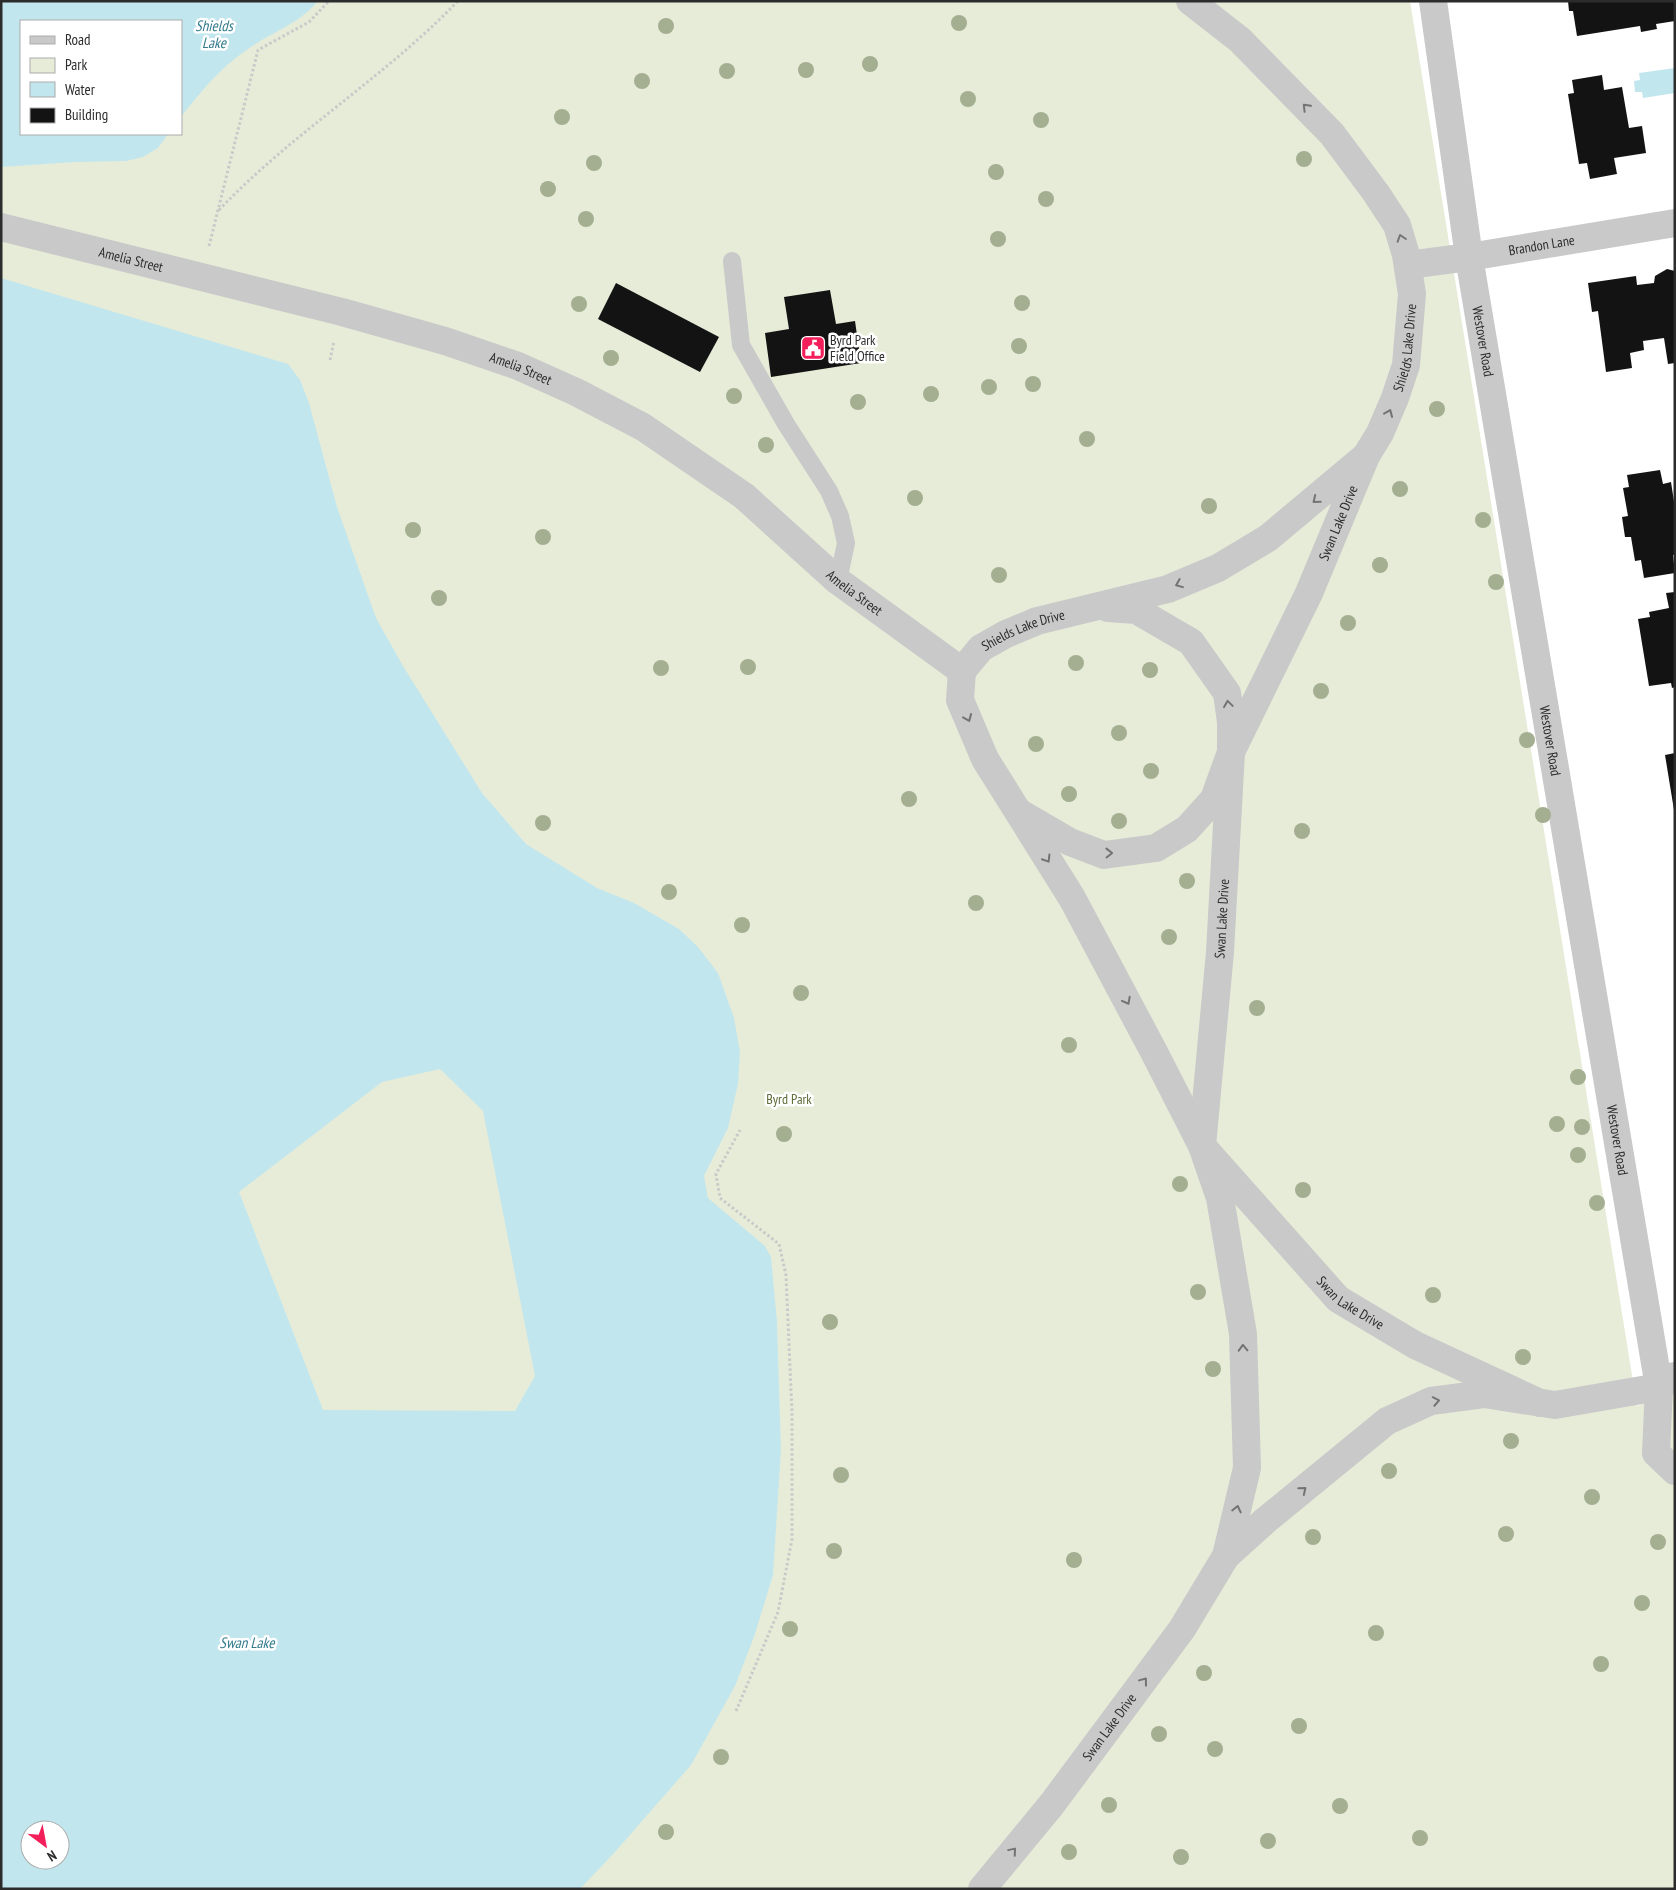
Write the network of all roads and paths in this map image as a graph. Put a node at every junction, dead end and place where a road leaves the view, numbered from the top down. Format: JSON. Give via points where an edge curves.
{"nodes":[{"id":1,"x":329,"y":1,"type":"edge"},
{"id":2,"x":458,"y":1,"type":"edge"},
{"id":3,"x":1190,"y":1,"type":"edge"},
{"id":4,"x":1433,"y":1,"type":"edge"},
{"id":5,"x":219,"y":210,"type":"junction"},
{"id":6,"x":1675,"y":223,"type":"edge"},
{"id":7,"x":1,"y":227,"type":"edge"},
{"id":8,"x":208,"y":251,"type":"dead end"},
{"id":9,"x":1469,"y":258,"type":"junction"},
{"id":10,"x":732,"y":261,"type":"dead end"},
{"id":11,"x":1408,"y":265,"type":"junction"},
{"id":12,"x":1366,"y":456,"type":"junction"},
{"id":13,"x":838,"y":582,"type":"junction"},
{"id":14,"x":1096,"y":607,"type":"junction"},
{"id":15,"x":962,"y":671,"type":"junction"},
{"id":16,"x":1231,"y":752,"type":"junction"},
{"id":17,"x":1018,"y":812,"type":"junction"},
{"id":18,"x":740,"y":1130,"type":"dead end"},
{"id":19,"x":1202,"y":1146,"type":"junction"},
{"id":20,"x":1667,"y":1381,"type":"edge"},
{"id":21,"x":1540,"y":1403,"type":"junction"},
{"id":22,"x":1675,"y":1470,"type":"edge"},
{"id":23,"x":1226,"y":1556,"type":"junction"},
{"id":24,"x":736,"y":1712,"type":"dead end"},
{"id":25,"x":982,"y":1889,"type":"edge"}],
"edges":[{"from":1,"to":5,"type":"path","via":[[309,22],[258,50]]},
{"from":2,"to":5,"type":"path","via":[[371,79],[249,178]]},
{"from":11,"to":3,"type":"street","name":"Shields Lake Drive","one_way":true,"via":[[1397,225],[1332,134],[1240,40]]},
{"from":4,"to":9,"type":"street","name":"Westover Road"},
{"from":5,"to":8,"type":"path"},
{"from":6,"to":9,"type":"street","name":"Brandon Lane"},
{"from":7,"to":13,"type":"street","name":"Amelia Street","via":[[342,312],[518,366],[643,427],[744,496]]},
{"from":9,"to":11,"type":"street","name":"Brandon Lane"},
{"from":9,"to":20,"type":"street","name":"Westover Road"},
{"from":10,"to":13,"type":"lane","via":[[741,345],[829,491],[840,516],[846,544]]},
{"from":12,"to":11,"type":"street","name":"Shields Lake Drive","one_way":true,"via":[[1380,433],[1406,365],[1412,294]]},
{"from":12,"to":14,"type":"street","name":"Shields Lake Drive","one_way":true,"via":[[1268,538],[1218,568],[1168,588]]},
{"from":12,"to":16,"type":"street","name":"Swan Lake Drive","via":[[1309,593]]},
{"from":13,"to":15,"type":"street","name":"Amelia Street"},
{"from":14,"to":15,"type":"street","name":"Shields Lake Drive","via":[[1037,621],[1006,634],[981,648]]},
{"from":16,"to":14,"type":"street","name":"Shields Lake Drive","one_way":true,"via":[[1227,693],[1191,642],[1136,610]]},
{"from":15,"to":17,"type":"street","name":"Swan Lake Drive","one_way":true,"via":[[960,700],[985,759]]},
{"from":17,"to":16,"type":"street","name":"Swan Lake Drive","one_way":true,"via":[[1070,842],[1104,855],[1156,848],[1188,829],[1214,799]]},
{"from":16,"to":19,"type":"street","name":"Swan Lake Drive","via":[[1220,952]]},
{"from":17,"to":19,"type":"street","name":"Swan Lake Drive","one_way":true,"via":[[1072,898]]},
{"from":18,"to":24,"type":"path","via":[[716,1174],[720,1198],[779,1244],[786,1274],[792,1413],[792,1539],[778,1612]]},
{"from":19,"to":21,"type":"street","name":"Swan Lake Drive","via":[[1338,1298],[1415,1345]]},
{"from":23,"to":19,"type":"street","name":"Swan Lake Drive","one_way":true,"via":[[1247,1468],[1243,1334],[1220,1198]]},
{"from":20,"to":21,"type":"street","name":"Swan Lake Drive","via":[[1555,1405]]},
{"from":20,"to":22,"type":"street","name":"Westover Road","via":[[1656,1453]]},
{"from":23,"to":21,"type":"street","name":"Swan Lake Drive","one_way":true,"via":[[1387,1421],[1431,1401],[1484,1394]]},
{"from":25,"to":23,"type":"street","name":"Swan Lake Drive","one_way":true,"via":[[1052,1804],[1182,1629]]}]}
